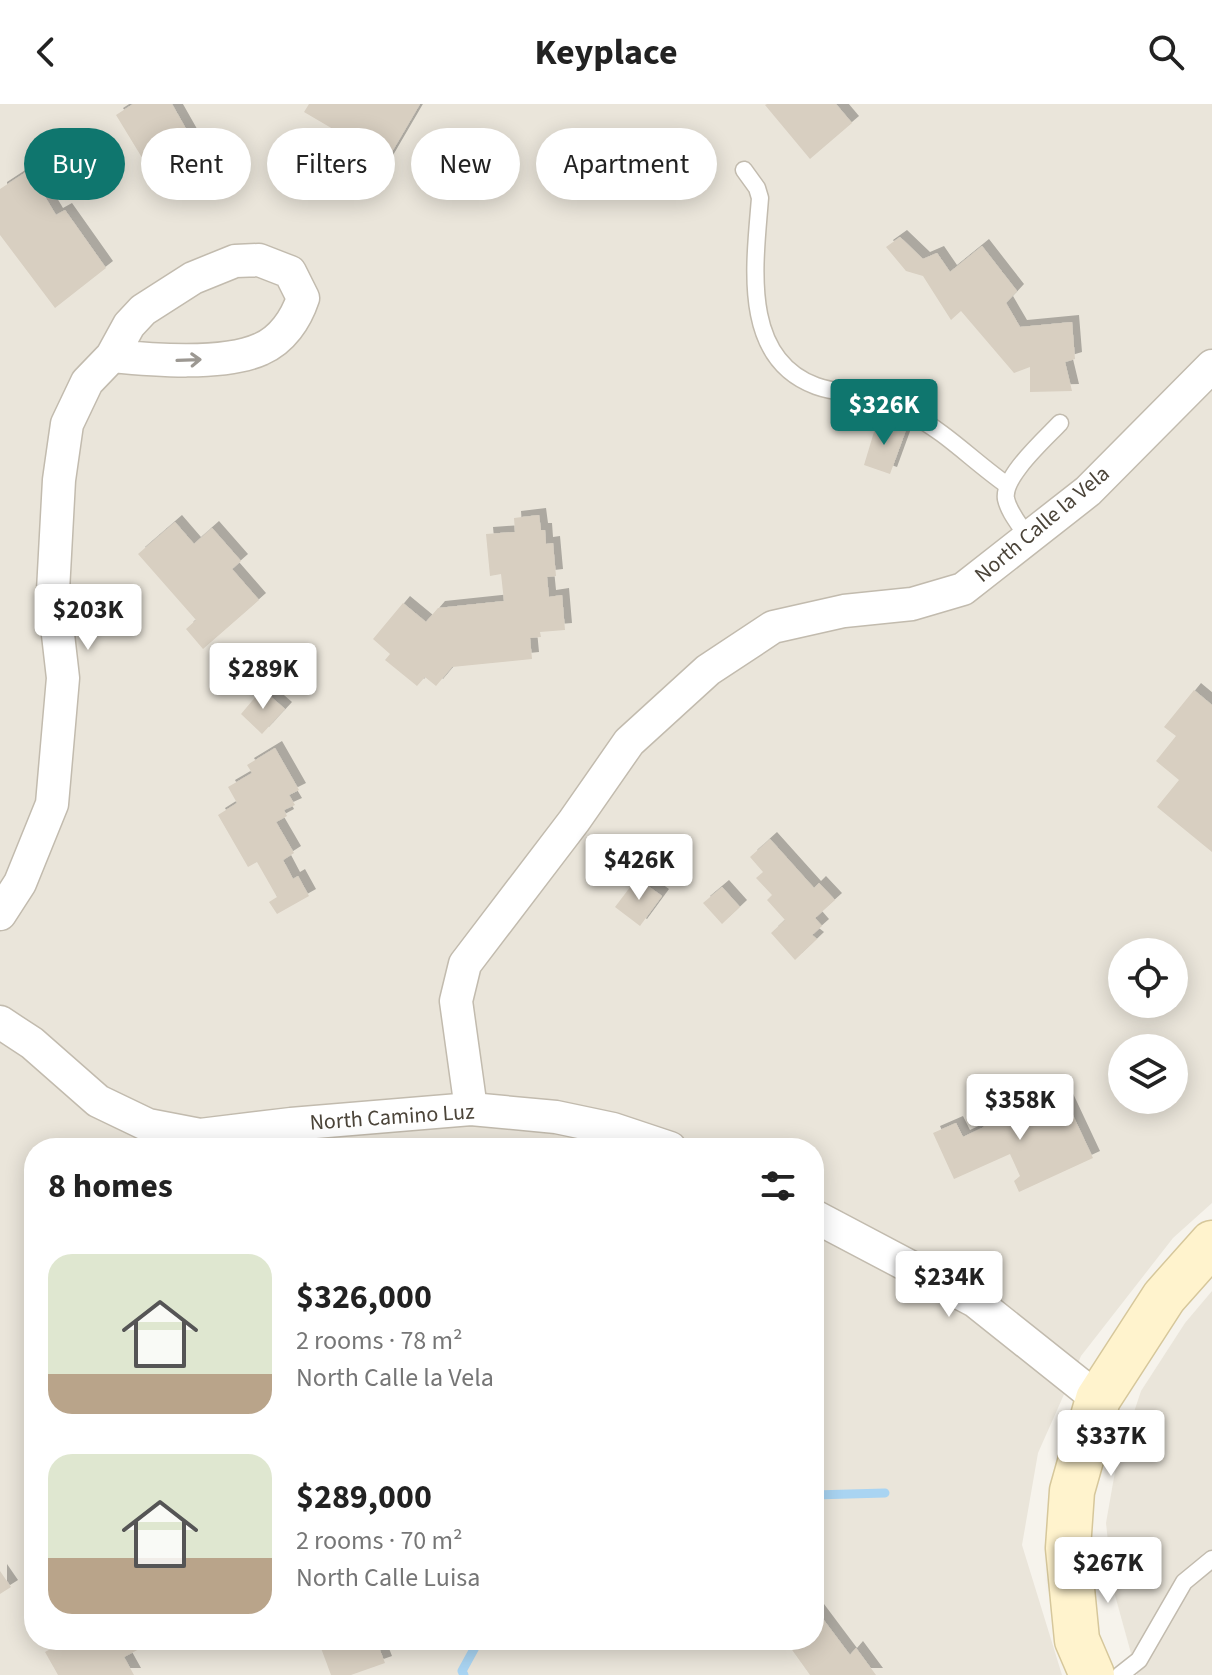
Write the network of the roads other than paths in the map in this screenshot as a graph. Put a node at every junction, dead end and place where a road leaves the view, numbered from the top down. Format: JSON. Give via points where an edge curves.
{"nodes":[{"id":1,"x":744,"y":170,"type":"dead end"},
{"id":2,"x":112,"y":356,"type":"junction"},
{"id":3,"x":1212,"y":366,"type":"edge"},
{"id":4,"x":1060,"y":423,"type":"dead end"},
{"id":5,"x":1007,"y":485,"type":"junction"},
{"id":6,"x":1028,"y":538,"type":"junction"},
{"id":7,"x":0,"y":914,"type":"edge"},
{"id":8,"x":0,"y":1022,"type":"edge"},
{"id":9,"x":471,"y":1109,"type":"junction"},
{"id":10,"x":640,"y":1138,"type":"edge"},
{"id":11,"x":824,"y":1221,"type":"edge"},
{"id":12,"x":1212,"y":1243,"type":"edge"},
{"id":13,"x":1098,"y":1399,"type":"junction"},
{"id":14,"x":1212,"y":1559,"type":"edge"},
{"id":15,"x":1092,"y":1675,"type":"edge"},
{"id":16,"x":1120,"y":1675,"type":"edge"}],
"edges":[{"from":1,"to":5,"type":"lane","via":[[760,198],[754,278],[771,350],[780,363],[814,385],[863,395],[911,414]]},
{"from":2,"to":2,"type":"street","one_way":true,"via":[[182,360],[261,349],[283,333],[303,298],[290,272],[259,260],[235,261],[193,278],[143,310]]},
{"from":2,"to":7,"type":"street","via":[[87,382],[67,424],[53,591],[63,678],[52,804],[20,883]]},
{"from":3,"to":6,"type":"street","name":"North Calle la Vela","via":[[1088,491]]},
{"from":4,"to":5,"type":"lane"},
{"from":5,"to":6,"type":"lane","via":[[1009,508]]},
{"from":6,"to":9,"type":"street","name":"North Calle la Vela","via":[[963,589],[912,604],[844,611],[773,627],[708,670],[629,742],[465,964],[456,1001]]},
{"from":8,"to":9,"type":"street","name":"North Camino Luz","via":[[98,1101],[148,1125],[200,1135]]},
{"from":9,"to":10,"type":"street","name":"North Camino Luz","via":[[556,1117]]},
{"from":11,"to":13,"type":"street","via":[[975,1301]]},
{"from":12,"to":13,"type":"main road","via":[[1164,1297]]},
{"from":13,"to":15,"type":"main road","via":[[1072,1491],[1068,1548],[1077,1640]]},
{"from":14,"to":16,"type":"lane","via":[[1184,1582],[1139,1660]]}]}
